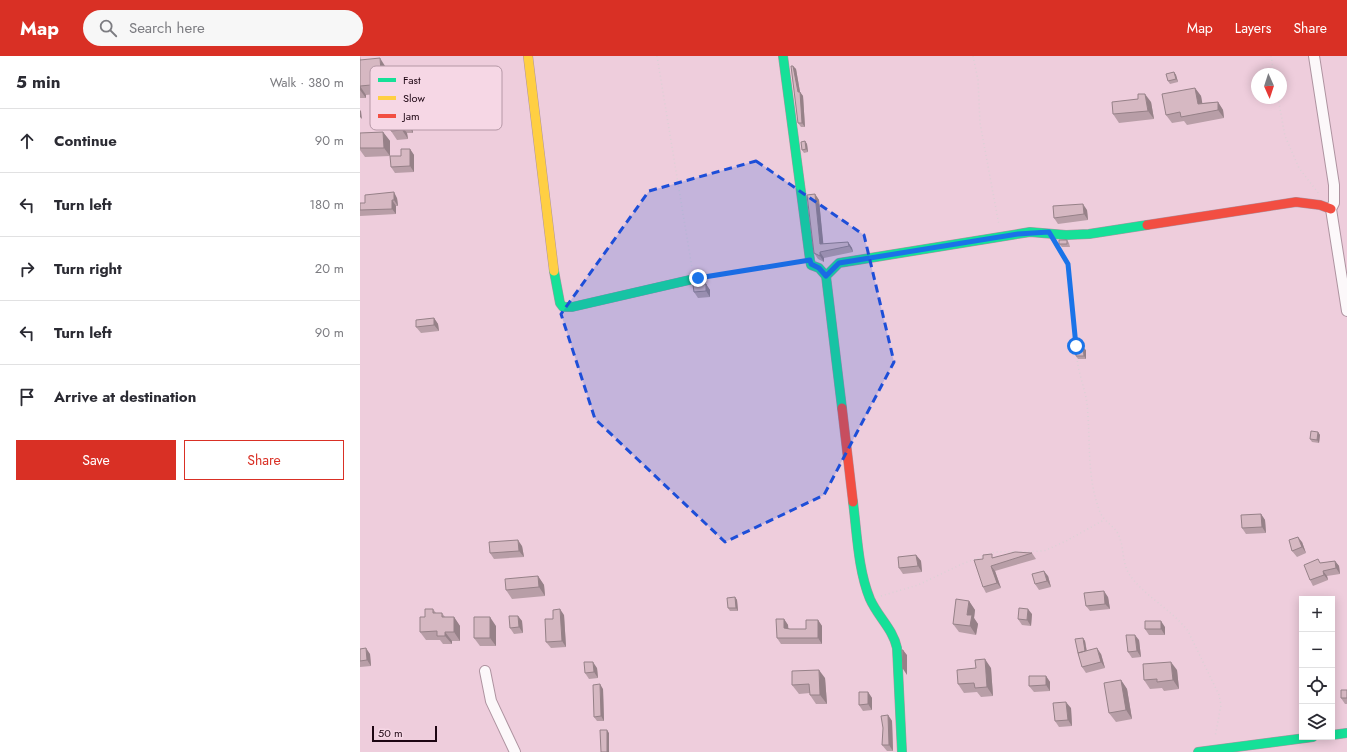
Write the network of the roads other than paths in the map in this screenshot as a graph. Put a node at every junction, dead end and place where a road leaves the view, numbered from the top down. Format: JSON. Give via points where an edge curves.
{"nodes":[{"id":1,"x":528,"y":56,"type":"edge"},
{"id":2,"x":783,"y":56,"type":"edge"},
{"id":3,"x":1314,"y":56,"type":"edge"},
{"id":4,"x":1331,"y":209,"type":"junction"},
{"id":5,"x":826,"y":276,"type":"junction"},
{"id":6,"x":698,"y":278,"type":"road end"},
{"id":7,"x":1347,"y":311,"type":"edge"},
{"id":8,"x":485,"y":671,"type":"dead end"},
{"id":9,"x":1347,"y":733,"type":"edge"},
{"id":10,"x":1335,"y":735,"type":"edge"},
{"id":11,"x":1299,"y":739,"type":"edge"},
{"id":12,"x":515,"y":752,"type":"edge"},
{"id":13,"x":902,"y":752,"type":"edge"},
{"id":14,"x":1198,"y":752,"type":"edge"}],
"edges":[{"from":1,"to":6,"type":"street","via":[[554,270],[563,307]]},
{"from":2,"to":5,"type":"street","via":[[810,260],[811,264]]},
{"from":3,"to":4,"type":"street","via":[[1334,185],[1334,202]]},
{"from":4,"to":5,"type":"street","via":[[1296,202],[1089,234],[1030,232],[839,263]]},
{"from":4,"to":7,"type":"street"},
{"from":5,"to":13,"type":"street","via":[[864,582],[871,601],[889,627],[897,648]]},
{"from":8,"to":12,"type":"street","via":[[491,701]]},
{"from":9,"to":10,"type":"street"},
{"from":11,"to":14,"type":"street"}]}
